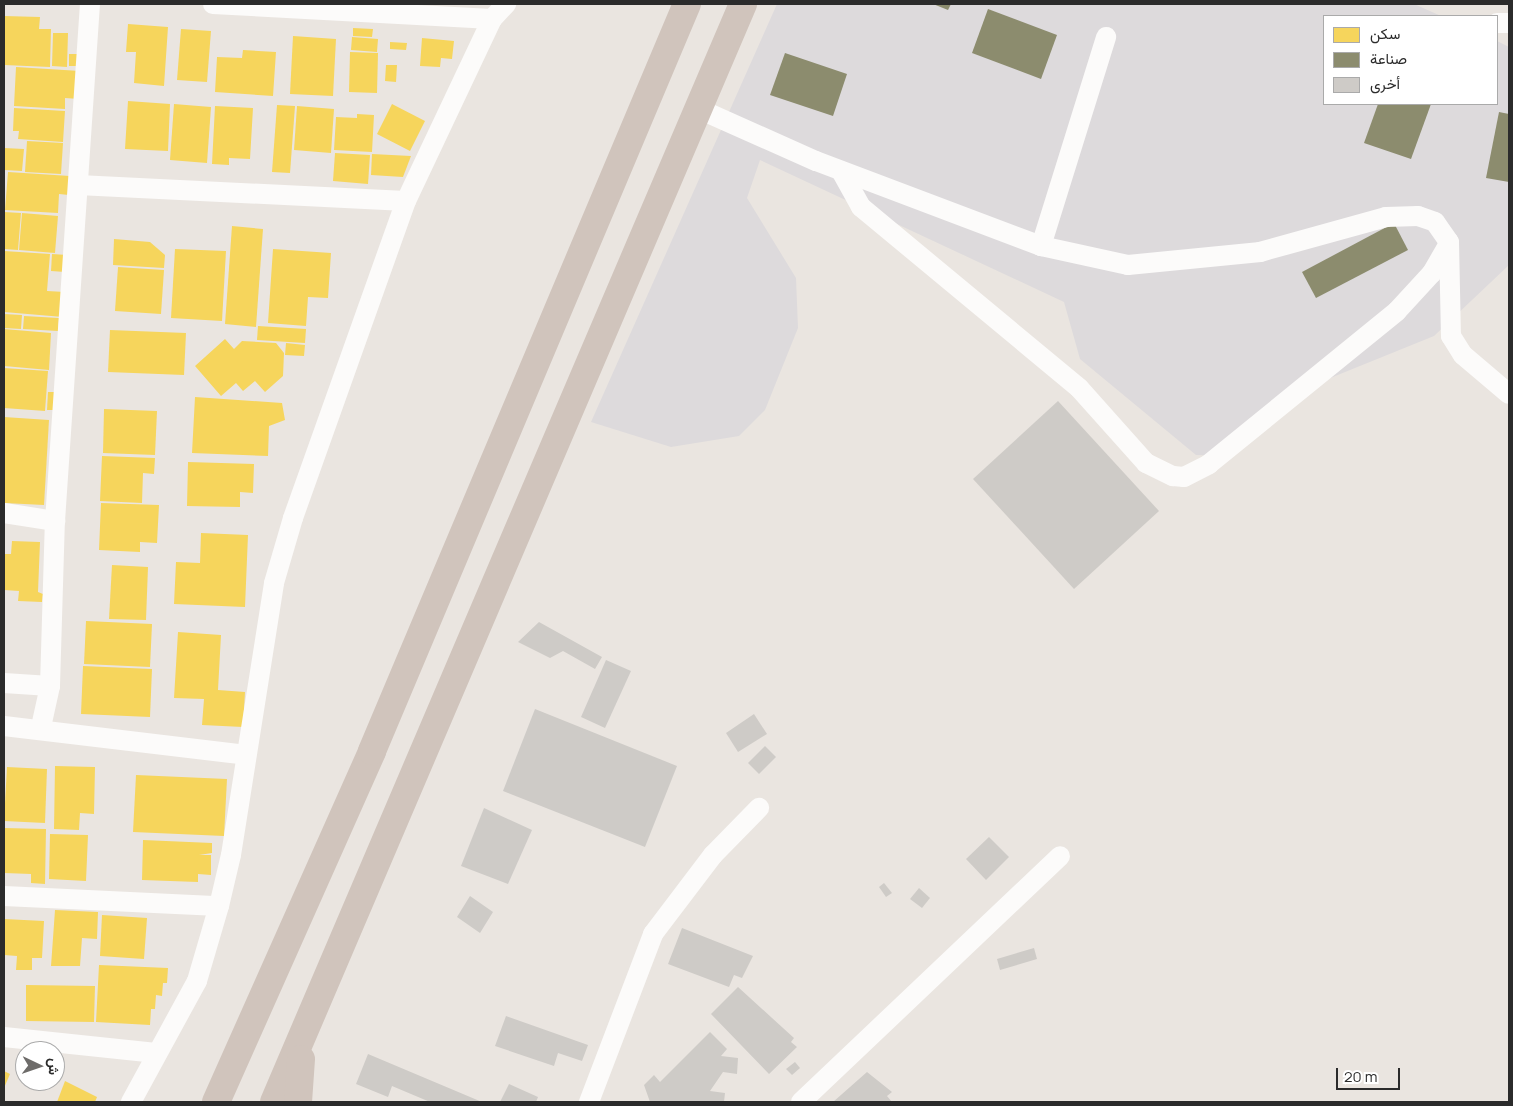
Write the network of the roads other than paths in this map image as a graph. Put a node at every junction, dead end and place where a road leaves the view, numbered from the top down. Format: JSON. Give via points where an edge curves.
{"nodes":[{"id":1,"x":90,"y":4,"type":"edge"},
{"id":2,"x":213,"y":4,"type":"edge"},
{"id":3,"x":506,"y":4,"type":"edge"},
{"id":4,"x":687,"y":4,"type":"edge"},
{"id":5,"x":743,"y":4,"type":"edge"},
{"id":6,"x":492,"y":19,"type":"junction"},
{"id":7,"x":1106,"y":37,"type":"dead end"},
{"id":8,"x":699,"y":109,"type":"junction"},
{"id":9,"x":841,"y":171,"type":"junction"},
{"id":10,"x":78,"y":185,"type":"junction"},
{"id":11,"x":406,"y":201,"type":"junction"},
{"id":12,"x":1449,"y":242,"type":"junction"},
{"id":13,"x":1041,"y":246,"type":"junction"},
{"id":14,"x":1509,"y":394,"type":"edge"},
{"id":15,"x":4,"y":513,"type":"edge"},
{"id":16,"x":56,"y":521,"type":"junction"},
{"id":17,"x":4,"y":683,"type":"edge"},
{"id":18,"x":50,"y":686,"type":"junction"},
{"id":19,"x":4,"y":726,"type":"edge"},
{"id":20,"x":41,"y":727,"type":"junction"},
{"id":21,"x":246,"y":755,"type":"junction"},
{"id":22,"x":759,"y":808,"type":"dead end"},
{"id":23,"x":1060,"y":856,"type":"dead end"},
{"id":24,"x":4,"y":896,"type":"edge"},
{"id":25,"x":219,"y":906,"type":"junction"},
{"id":26,"x":304,"y":1033,"type":"junction"},
{"id":27,"x":4,"y":1037,"type":"edge"},
{"id":28,"x":156,"y":1053,"type":"junction"},
{"id":29,"x":228,"y":1074,"type":"junction"},
{"id":30,"x":131,"y":1102,"type":"edge"},
{"id":31,"x":204,"y":1102,"type":"edge"},
{"id":32,"x":216,"y":1102,"type":"edge"},
{"id":33,"x":274,"y":1102,"type":"edge"},
{"id":34,"x":298,"y":1102,"type":"edge"},
{"id":35,"x":589,"y":1102,"type":"edge"},
{"id":36,"x":801,"y":1102,"type":"edge"}],
"edges":[{"from":1,"to":10,"type":"street"},
{"from":2,"to":6,"type":"street"},
{"from":3,"to":6,"type":"street"},
{"from":4,"to":29,"type":"highway","via":[[372,751]]},
{"from":5,"to":8,"type":"highway"},
{"from":6,"to":11,"type":"street"},
{"from":7,"to":13,"type":"street"},
{"from":8,"to":9,"type":"street"},
{"from":8,"to":26,"type":"highway"},
{"from":9,"to":12,"type":"street","via":[[861,207],[1079,388],[1146,463],[1173,476],[1184,477],[1209,464],[1397,311],[1432,273]]},
{"from":9,"to":13,"type":"street"},
{"from":10,"to":11,"type":"street"},
{"from":10,"to":16,"type":"street"},
{"from":11,"to":21,"type":"street","via":[[293,518],[274,583]]},
{"from":12,"to":13,"type":"street","via":[[1435,222],[1418,216],[1386,217],[1260,252],[1188,262],[1128,265]]},
{"from":12,"to":14,"type":"street","via":[[1451,336],[1463,355]]},
{"from":15,"to":16,"type":"street"},
{"from":16,"to":18,"type":"street"},
{"from":17,"to":18,"type":"street"},
{"from":18,"to":20,"type":"street"},
{"from":19,"to":20,"type":"street"},
{"from":20,"to":21,"type":"street"},
{"from":21,"to":25,"type":"street"},
{"from":22,"to":35,"type":"street","via":[[713,855],[653,934]]},
{"from":23,"to":36,"type":"street"},
{"from":24,"to":25,"type":"street"},
{"from":25,"to":28,"type":"street","via":[[197,981]]},
{"from":26,"to":33,"type":"highway"},
{"from":26,"to":34,"type":"highway"},
{"from":27,"to":28,"type":"street"},
{"from":28,"to":30,"type":"street"},
{"from":29,"to":31,"type":"highway"},
{"from":29,"to":32,"type":"highway"}]}
